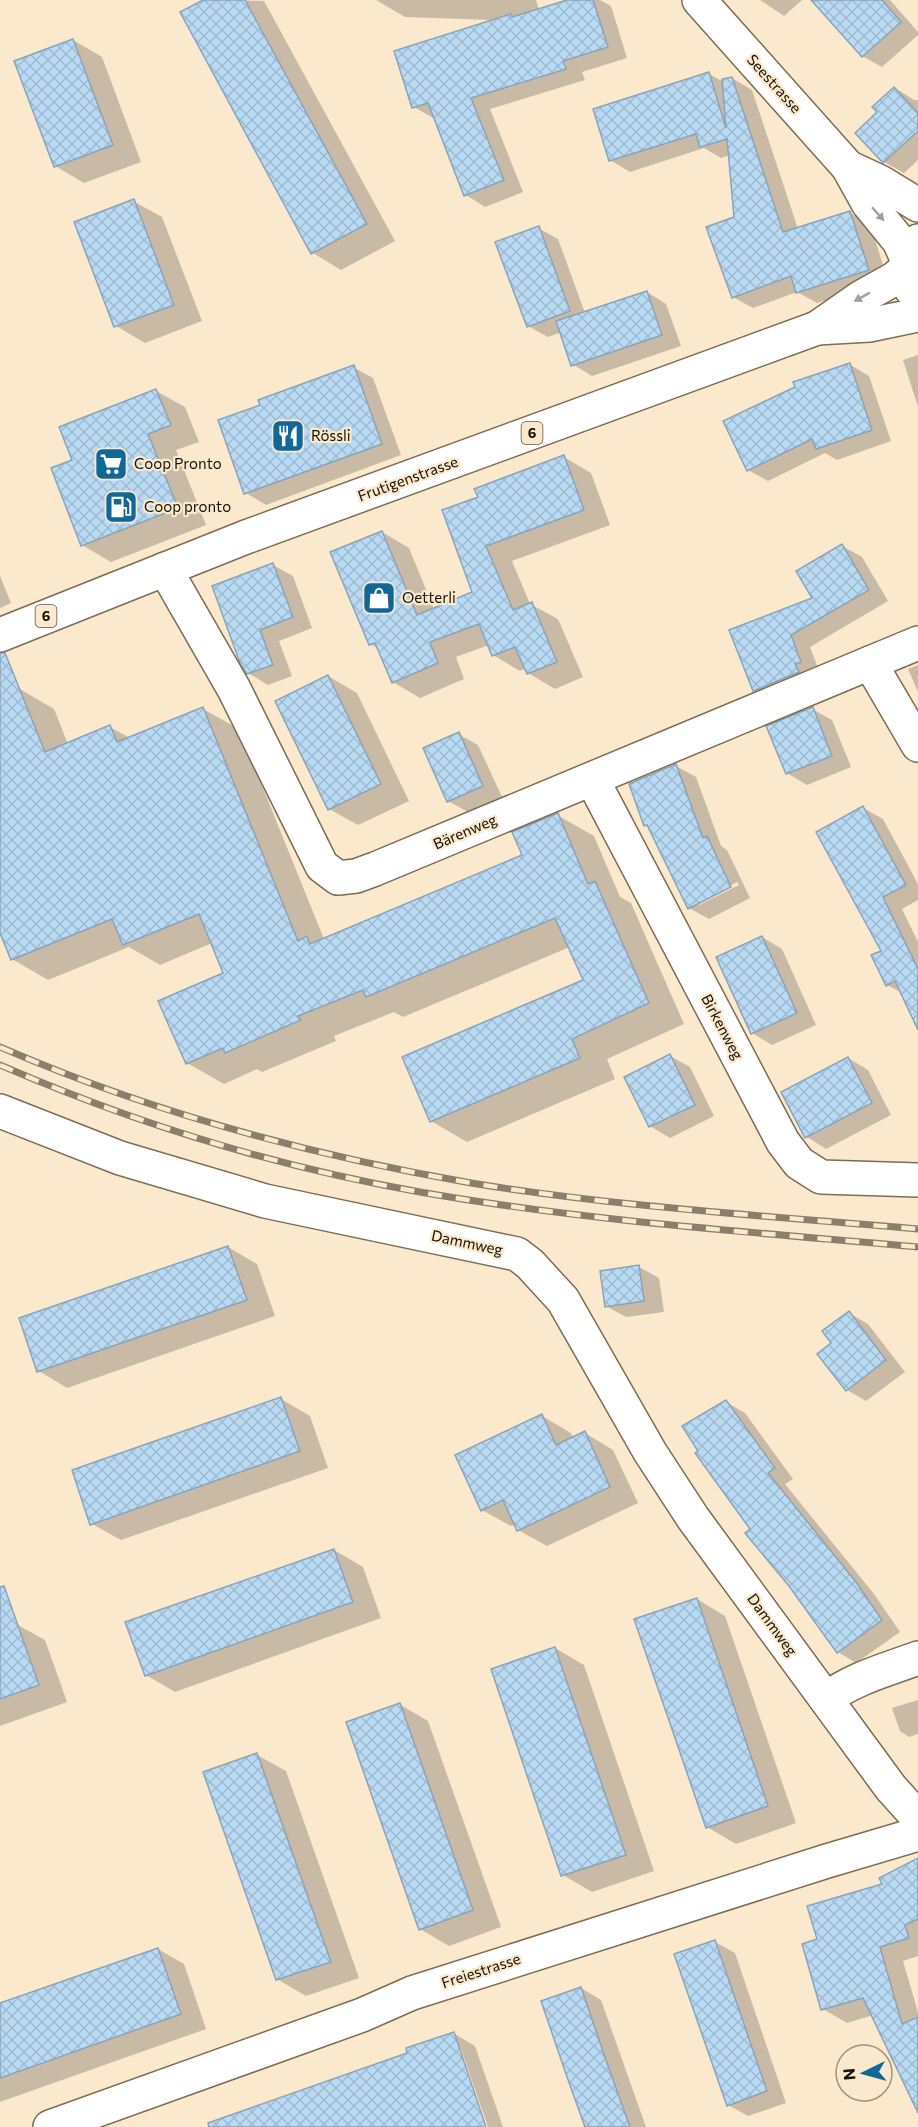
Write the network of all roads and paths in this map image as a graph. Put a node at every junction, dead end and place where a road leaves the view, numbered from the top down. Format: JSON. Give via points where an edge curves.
{"nodes":[{"id":1,"x":699,"y":0,"type":"edge"},
{"id":2,"x":848,"y":167,"type":"junction"},
{"id":3,"x":918,"y":205,"type":"edge"},
{"id":4,"x":911,"y":256,"type":"edge"},
{"id":5,"x":918,"y":301,"type":"edge"},
{"id":6,"x":918,"y":315,"type":"edge"},
{"id":7,"x":818,"y":328,"type":"junction"},
{"id":8,"x":165,"y":569,"type":"junction"},
{"id":9,"x":0,"y":635,"type":"edge"},
{"id":10,"x":918,"y":643,"type":"edge"},
{"id":11,"x":870,"y":663,"type":"junction"},
{"id":12,"x":918,"y":745,"type":"edge"},
{"id":13,"x":592,"y":779,"type":"junction"},
{"id":14,"x":0,"y":1111,"type":"edge"},
{"id":15,"x":918,"y":1180,"type":"edge"},
{"id":16,"x":918,"y":1658,"type":"edge"},
{"id":17,"x":826,"y":1699,"type":"junction"},
{"id":18,"x":918,"y":1818,"type":"edge"},
{"id":19,"x":918,"y":1834,"type":"edge"},
{"id":20,"x":50,"y":2127,"type":"edge"}],
"edges":[{"from":1,"to":2,"type":"street","name":"Seestrasse"},
{"from":2,"to":3,"type":"street","name":"Seestrasse"},
{"from":2,"to":4,"type":"street","name":"Seestrasse","one_way":true,"via":[[868,203]]},
{"from":4,"to":5,"type":"street","name":"Seestrasse","via":[[910,285]]},
{"from":4,"to":7,"type":"street","name":"Frutigenstrasse","number":"6","one_way":true,"via":[[894,279]]},
{"from":6,"to":7,"type":"street","name":"Frutigenstrasse","number":"6","via":[[869,325]]},
{"from":7,"to":8,"type":"street","name":"Frutigenstrasse","number":"6"},
{"from":8,"to":9,"type":"street","name":"Frutigenstrasse","number":"6"},
{"from":8,"to":13,"type":"street","name":"Bärenweg","via":[[234,689],[322,866],[338,878],[375,869]]},
{"from":10,"to":11,"type":"street","name":"Bärenweg"},
{"from":11,"to":12,"type":"street"},
{"from":11,"to":13,"type":"street","name":"Bärenweg"},
{"from":13,"to":15,"type":"street","name":"Birkenweg","via":[[783,1142],[799,1163],[821,1177]]},
{"from":14,"to":17,"type":"street","name":"Dammweg","via":[[120,1158],[266,1201],[517,1254],[530,1263],[563,1300],[650,1452],[693,1518]]},
{"from":16,"to":17,"type":"street","via":[[861,1678]]},
{"from":17,"to":18,"type":"street","name":"Dammweg","via":[[891,1788]]},
{"from":19,"to":20,"type":"street","name":"Freiestrasse","via":[[412,1994]]}]}
